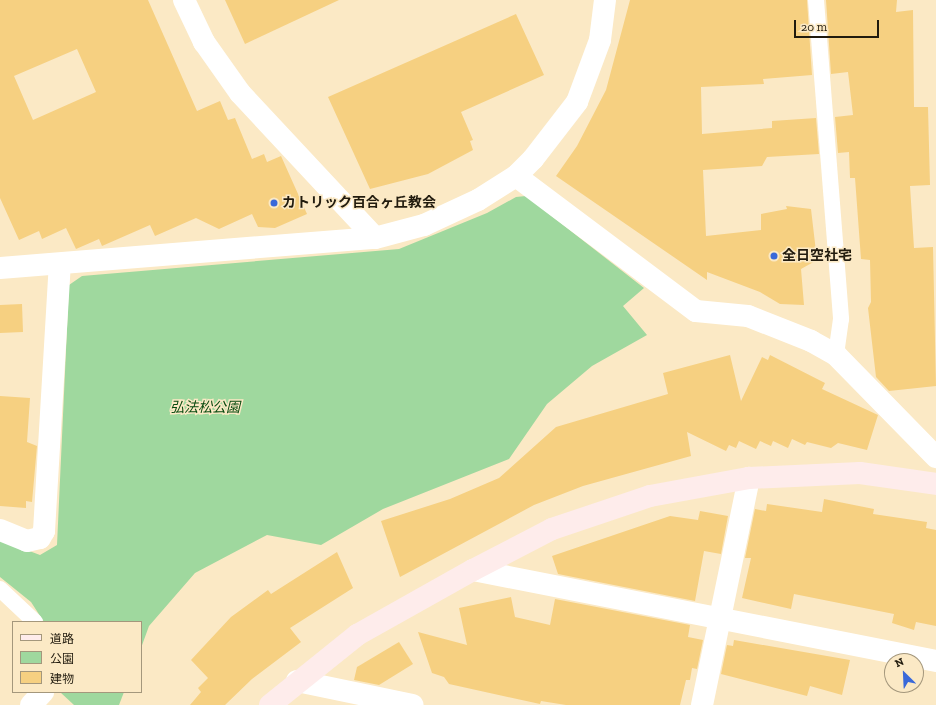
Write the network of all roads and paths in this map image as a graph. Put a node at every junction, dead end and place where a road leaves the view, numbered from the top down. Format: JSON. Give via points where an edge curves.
{"nodes":[{"id":1,"x":184,"y":0,"type":"edge"},
{"id":2,"x":605,"y":0,"type":"edge"},
{"id":3,"x":816,"y":0,"type":"edge"},
{"id":4,"x":516,"y":176,"type":"junction"},
{"id":5,"x":374,"y":238,"type":"junction"},
{"id":6,"x":60,"y":265,"type":"junction"},
{"id":7,"x":0,"y":268,"type":"edge"},
{"id":8,"x":836,"y":355,"type":"junction"},
{"id":9,"x":936,"y":457,"type":"edge"},
{"id":10,"x":749,"y":478,"type":"junction"},
{"id":11,"x":936,"y":484,"type":"edge"},
{"id":12,"x":0,"y":530,"type":"edge"},
{"id":13,"x":473,"y":570,"type":"junction"},
{"id":14,"x":0,"y":589,"type":"edge"},
{"id":15,"x":720,"y":616,"type":"junction"},
{"id":16,"x":34,"y":621,"type":"edge"},
{"id":17,"x":936,"y":661,"type":"edge"},
{"id":18,"x":297,"y":681,"type":"junction"},
{"id":19,"x":42,"y":693,"type":"edge"},
{"id":20,"x":31,"y":705,"type":"edge"},
{"id":21,"x":270,"y":705,"type":"edge"},
{"id":22,"x":413,"y":705,"type":"edge"},
{"id":23,"x":702,"y":705,"type":"edge"}],
"edges":[{"from":1,"to":5,"type":"street","via":[[204,42],[240,93]]},
{"from":2,"to":4,"type":"street","via":[[600,40],[577,102],[533,159]]},
{"from":3,"to":8,"type":"lane","via":[[841,319]]},
{"from":4,"to":5,"type":"street","via":[[478,200],[424,225]]},
{"from":4,"to":8,"type":"street","via":[[696,311],[748,316],[811,341]]},
{"from":5,"to":6,"type":"street"},
{"from":6,"to":7,"type":"street"},
{"from":6,"to":12,"type":"street","via":[[44,531],[40,538],[27,541]]},
{"from":8,"to":9,"type":"street"},
{"from":10,"to":11,"type":"street","via":[[860,473]]},
{"from":10,"to":13,"type":"street","via":[[650,496],[552,529]]},
{"from":10,"to":15,"type":"street"},
{"from":13,"to":15,"type":"street"},
{"from":13,"to":18,"type":"street","via":[[357,635]]},
{"from":14,"to":16,"type":"lane"},
{"from":15,"to":17,"type":"street"},
{"from":15,"to":23,"type":"street"},
{"from":18,"to":21,"type":"street"},
{"from":18,"to":22,"type":"street"},
{"from":19,"to":20,"type":"street"}]}
